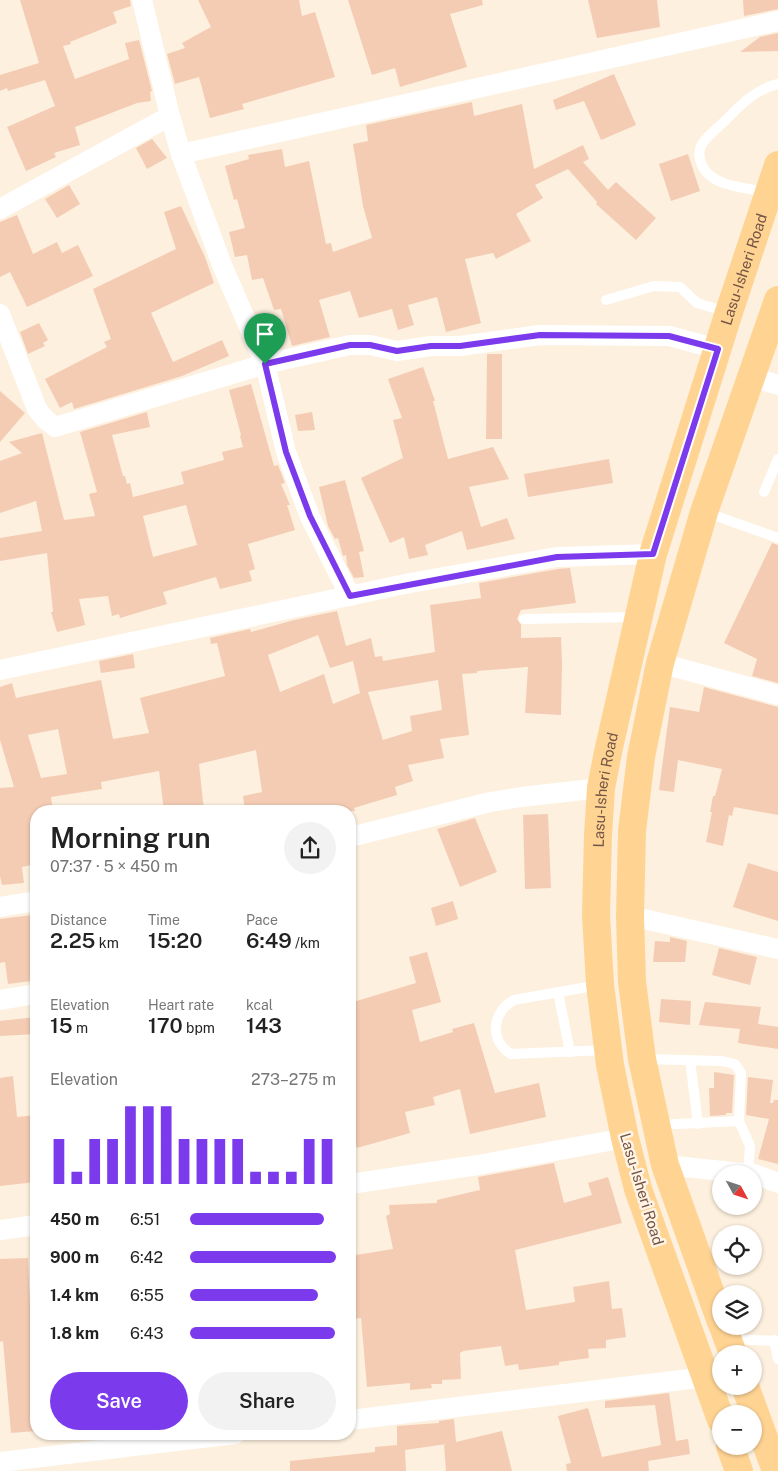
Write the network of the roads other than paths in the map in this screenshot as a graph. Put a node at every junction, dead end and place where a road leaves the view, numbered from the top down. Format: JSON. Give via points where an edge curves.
{"nodes":[{"id":1,"x":142,"y":0,"type":"edge"},
{"id":2,"x":778,"y":21,"type":"edge"},
{"id":3,"x":778,"y":84,"type":"edge"},
{"id":4,"x":170,"y":116,"type":"junction"},
{"id":5,"x":181,"y":154,"type":"junction"},
{"id":6,"x":778,"y":165,"type":"edge"},
{"id":7,"x":769,"y":193,"type":"junction"},
{"id":8,"x":0,"y":208,"type":"edge"},
{"id":9,"x":606,"y":300,"type":"dead end"},
{"id":10,"x":777,"y":308,"type":"edge"},
{"id":11,"x":729,"y":312,"type":"junction"},
{"id":12,"x":0,"y":314,"type":"edge"},
{"id":13,"x":718,"y":349,"type":"junction"},
{"id":14,"x":265,"y":364,"type":"junction"},
{"id":15,"x":752,"y":377,"type":"junction"},
{"id":16,"x":778,"y":385,"type":"edge"},
{"id":17,"x":778,"y":459,"type":"edge"},
{"id":18,"x":764,"y":492,"type":"dead end"},
{"id":19,"x":704,"y":512,"type":"junction"},
{"id":20,"x":778,"y":538,"type":"edge"},
{"id":21,"x":653,"y":554,"type":"junction"},
{"id":22,"x":350,"y":596,"type":"junction"},
{"id":23,"x":640,"y":616,"type":"junction"},
{"id":24,"x":524,"y":619,"type":"dead end"},
{"id":25,"x":660,"y":663,"type":"junction"},
{"id":26,"x":0,"y":670,"type":"edge"},
{"id":27,"x":778,"y":695,"type":"edge"},
{"id":28,"x":601,"y":788,"type":"junction"},
{"id":29,"x":356,"y":836,"type":"edge"},
{"id":30,"x":30,"y":903,"type":"edge"},
{"id":31,"x":0,"y":906,"type":"edge"},
{"id":32,"x":630,"y":916,"type":"junction"},
{"id":33,"x":778,"y":949,"type":"edge"},
{"id":34,"x":600,"y":984,"type":"junction"},
{"id":35,"x":558,"y":992,"type":"junction"},
{"id":36,"x":30,"y":995,"type":"edge"},
{"id":37,"x":0,"y":1000,"type":"edge"},
{"id":38,"x":608,"y":1050,"type":"junction"},
{"id":39,"x":570,"y":1052,"type":"junction"},
{"id":40,"x":642,"y":1059,"type":"junction"},
{"id":41,"x":690,"y":1060,"type":"junction"},
{"id":42,"x":739,"y":1121,"type":"junction"},
{"id":43,"x":698,"y":1124,"type":"junction"},
{"id":44,"x":656,"y":1125,"type":"junction"},
{"id":45,"x":624,"y":1138,"type":"junction"},
{"id":46,"x":664,"y":1165,"type":"junction"},
{"id":47,"x":751,"y":1165,"type":"edge"},
{"id":48,"x":712,"y":1170,"type":"edge"},
{"id":49,"x":762,"y":1178,"type":"edge"},
{"id":50,"x":356,"y":1183,"type":"edge"},
{"id":51,"x":778,"y":1183,"type":"edge"},
{"id":52,"x":30,"y":1226,"type":"edge"},
{"id":53,"x":0,"y":1230,"type":"edge"},
{"id":54,"x":712,"y":1297,"type":"edge"},
{"id":55,"x":726,"y":1335,"type":"edge"},
{"id":56,"x":776,"y":1341,"type":"edge"},
{"id":57,"x":778,"y":1359,"type":"edge"},
{"id":58,"x":706,"y":1377,"type":"junction"},
{"id":59,"x":750,"y":1395,"type":"edge"},
{"id":60,"x":716,"y":1405,"type":"edge"},
{"id":61,"x":356,"y":1419,"type":"edge"},
{"id":62,"x":770,"y":1433,"type":"edge"},
{"id":63,"x":185,"y":1440,"type":"edge"},
{"id":64,"x":733,"y":1455,"type":"edge"},
{"id":65,"x":0,"y":1462,"type":"edge"},
{"id":66,"x":739,"y":1471,"type":"edge"},
{"id":67,"x":776,"y":1471,"type":"edge"}],
"edges":[{"from":1,"to":4,"type":"street"},
{"from":2,"to":5,"type":"street"},
{"from":3,"to":7,"type":"lane","via":[[741,103],[701,145],[699,157],[704,170],[712,178]]},
{"from":4,"to":5,"type":"street"},
{"from":4,"to":8,"type":"street"},
{"from":5,"to":14,"type":"street","via":[[222,264]]},
{"from":6,"to":7,"type":"main road","name":"Lasu-Isheri Road"},
{"from":7,"to":11,"type":"main road","name":"Lasu-Isheri Road"},
{"from":9,"to":11,"type":"lane","via":[[654,286],[680,287],[697,303]]},
{"from":10,"to":15,"type":"main road","name":"Lasu-Isheri Road"},
{"from":11,"to":13,"type":"main road","name":"Lasu-Isheri Road"},
{"from":12,"to":14,"type":"street","via":[[37,408],[55,427]]},
{"from":13,"to":14,"type":"street","via":[[669,336],[540,335],[397,351],[370,345],[350,345]]},
{"from":13,"to":21,"type":"main road","name":"Lasu-Isheri Road"},
{"from":14,"to":22,"type":"street","via":[[286,452],[310,516]]},
{"from":15,"to":16,"type":"street"},
{"from":15,"to":19,"type":"main road","name":"Lasu-Isheri Road"},
{"from":17,"to":18,"type":"lane"},
{"from":19,"to":20,"type":"lane"},
{"from":19,"to":25,"type":"main road","name":"Lasu-Isheri Road"},
{"from":21,"to":22,"type":"street","via":[[557,557]]},
{"from":21,"to":23,"type":"main road","name":"Lasu-Isheri Road"},
{"from":22,"to":26,"type":"street"},
{"from":23,"to":24,"type":"lane"},
{"from":23,"to":28,"type":"main road","name":"Lasu-Isheri Road"},
{"from":25,"to":27,"type":"street"},
{"from":25,"to":32,"type":"main road","name":"Lasu-Isheri Road","via":[[637,784],[632,830]]},
{"from":28,"to":29,"type":"street","via":[[490,802]]},
{"from":28,"to":34,"type":"main road","name":"Lasu-Isheri Road","via":[[596,916]]},
{"from":30,"to":31,"type":"street"},
{"from":32,"to":33,"type":"street"},
{"from":32,"to":40,"type":"main road","name":"Lasu-Isheri Road","via":[[632,982]]},
{"from":34,"to":35,"type":"lane"},
{"from":34,"to":38,"type":"main road","name":"Lasu-Isheri Road"},
{"from":35,"to":39,"type":"lane"},
{"from":35,"to":39,"type":"lane","via":[[514,1000],[498,1014],[495,1022],[499,1040],[504,1050],[511,1054]]},
{"from":36,"to":37,"type":"street"},
{"from":38,"to":39,"type":"lane"},
{"from":38,"to":45,"type":"main road","name":"Lasu-Isheri Road"},
{"from":40,"to":41,"type":"lane"},
{"from":40,"to":44,"type":"main road","name":"Lasu-Isheri Road"},
{"from":41,"to":42,"type":"lane","via":[[736,1064],[741,1073]]},
{"from":41,"to":43,"type":"lane"},
{"from":42,"to":43,"type":"lane"},
{"from":42,"to":47,"type":"lane","via":[[750,1146]]},
{"from":43,"to":44,"type":"lane"},
{"from":44,"to":46,"type":"main road","name":"Lasu-Isheri Road"},
{"from":45,"to":50,"type":"street"},
{"from":45,"to":58,"type":"main road","name":"Lasu-Isheri Road","via":[[638,1189]]},
{"from":46,"to":48,"type":"street"},
{"from":46,"to":54,"type":"main road","name":"Lasu-Isheri Road"},
{"from":49,"to":51,"type":"street"},
{"from":52,"to":53,"type":"street"},
{"from":55,"to":56,"type":"lane"},
{"from":56,"to":57,"type":"lane"},
{"from":58,"to":60,"type":"main road","name":"Lasu-Isheri Road"},
{"from":58,"to":61,"type":"street"},
{"from":59,"to":62,"type":"main road"},
{"from":62,"to":67,"type":"main road"},
{"from":63,"to":65,"type":"street"},
{"from":64,"to":66,"type":"main road"}]}
